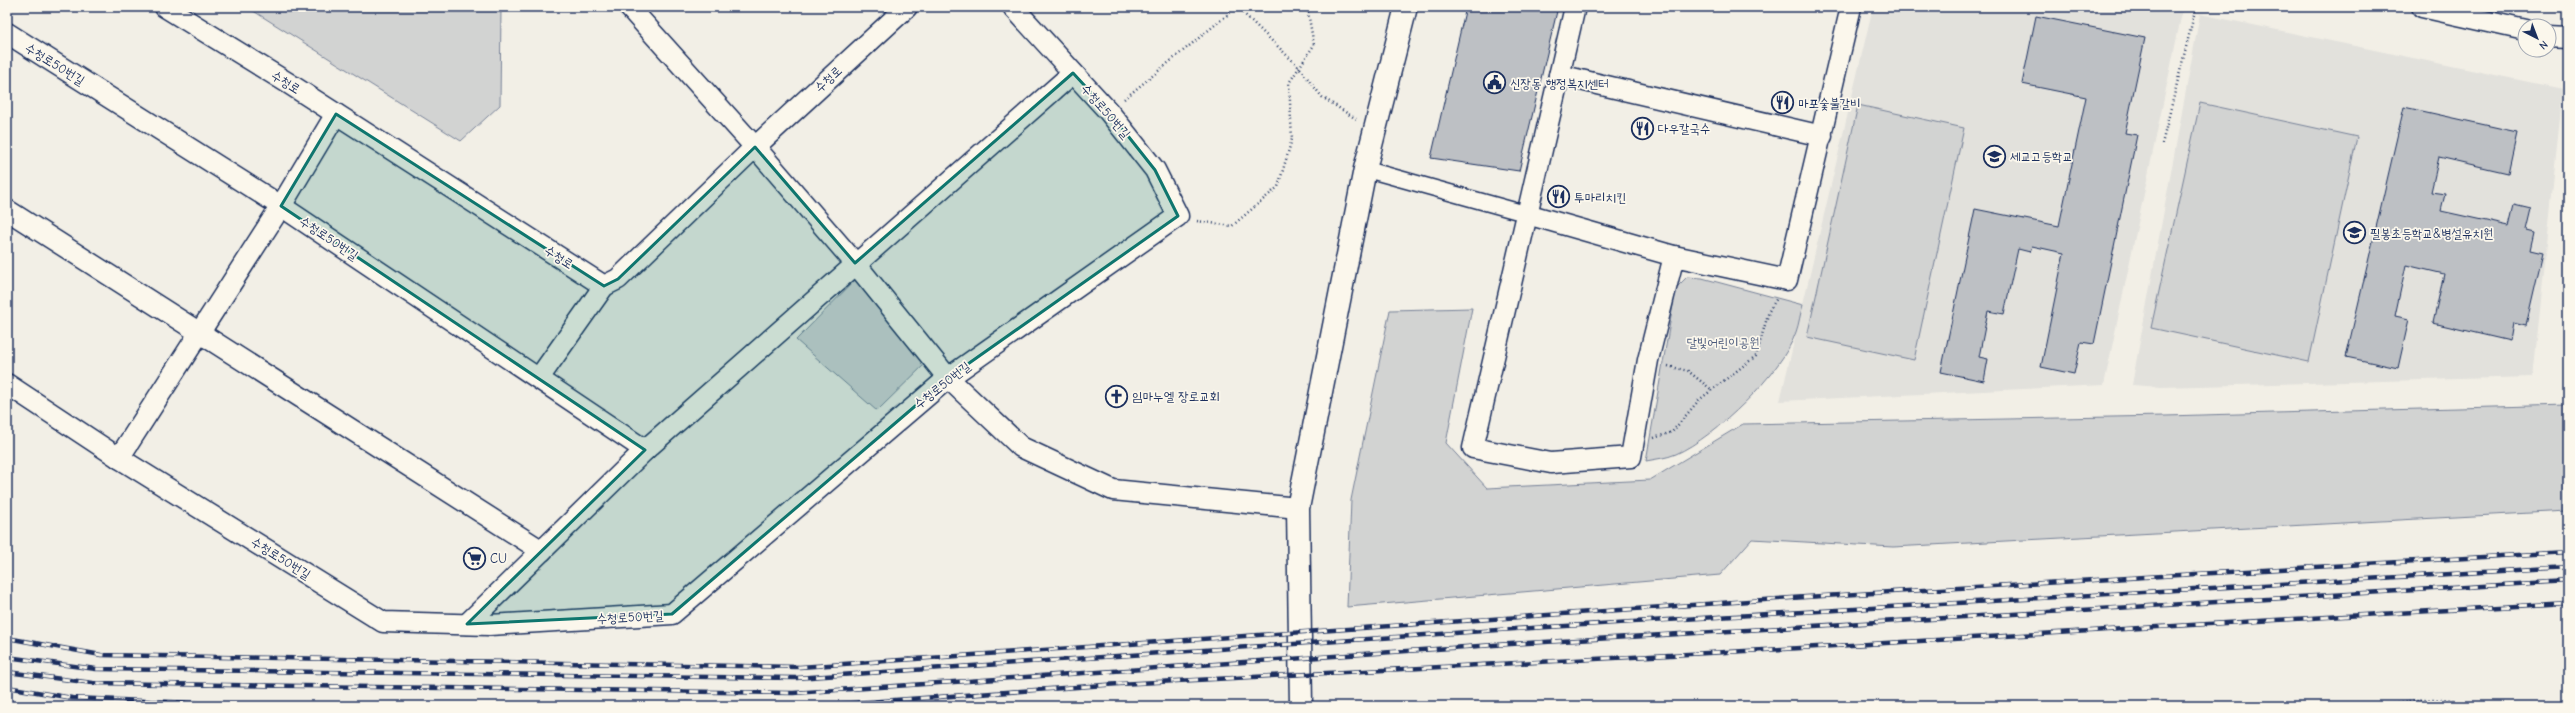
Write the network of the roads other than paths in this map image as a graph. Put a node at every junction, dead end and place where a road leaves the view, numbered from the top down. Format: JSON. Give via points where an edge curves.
{"nodes":[{"id":1,"x":165,"y":7,"type":"edge"},
{"id":2,"x":629,"y":7,"type":"edge"},
{"id":3,"x":907,"y":7,"type":"edge"},
{"id":4,"x":1013,"y":7,"type":"edge"},
{"id":5,"x":1406,"y":7,"type":"edge"},
{"id":6,"x":1575,"y":7,"type":"edge"},
{"id":7,"x":1851,"y":7,"type":"edge"},
{"id":8,"x":2422,"y":7,"type":"edge"},
{"id":9,"x":2517,"y":28,"type":"edge"},
{"id":10,"x":7,"y":33,"type":"edge"},
{"id":11,"x":2557,"y":36,"type":"edge"},
{"id":12,"x":2568,"y":37,"type":"edge"},
{"id":13,"x":1073,"y":73,"type":"junction"},
{"id":14,"x":1559,"y":75,"type":"junction"},
{"id":15,"x":336,"y":114,"type":"junction"},
{"id":16,"x":1822,"y":136,"type":"junction"},
{"id":17,"x":755,"y":147,"type":"junction"},
{"id":18,"x":1365,"y":169,"type":"junction"},
{"id":19,"x":281,"y":206,"type":"junction"},
{"id":20,"x":7,"y":210,"type":"edge"},
{"id":21,"x":1527,"y":214,"type":"junction"},
{"id":22,"x":1674,"y":256,"type":"junction"},
{"id":23,"x":855,"y":263,"type":"junction"},
{"id":24,"x":604,"y":286,"type":"junction"},
{"id":25,"x":199,"y":334,"type":"junction"},
{"id":26,"x":539,"y":378,"type":"junction"},
{"id":27,"x":948,"y":378,"type":"junction"},
{"id":28,"x":7,"y":384,"type":"edge"},
{"id":29,"x":645,"y":450,"type":"junction"},
{"id":30,"x":119,"y":458,"type":"junction"},
{"id":31,"x":1298,"y":508,"type":"junction"},
{"id":32,"x":542,"y":551,"type":"junction"},
{"id":33,"x":467,"y":624,"type":"junction"},
{"id":34,"x":1301,"y":706,"type":"edge"}],
"edges":[{"from":1,"to":15,"type":"street","name":"수청로"},
{"from":2,"to":17,"type":"street"},
{"from":3,"to":17,"type":"street","name":"수청로"},
{"from":4,"to":13,"type":"street","name":"수청로50번길"},
{"from":5,"to":18,"type":"street"},
{"from":6,"to":14,"type":"street"},
{"from":7,"to":16,"type":"street"},
{"from":8,"to":9,"type":"street"},
{"from":10,"to":19,"type":"street","name":"수청로50번길"},
{"from":11,"to":12,"type":"street"},
{"from":13,"to":23,"type":"street"},
{"from":13,"to":27,"type":"street","name":"수청로50번길","via":[[1109,112],[1155,170],[1178,216]]},
{"from":14,"to":16,"type":"street"},
{"from":14,"to":21,"type":"street"},
{"from":15,"to":19,"type":"street"},
{"from":15,"to":24,"type":"street","name":"수청로"},
{"from":16,"to":22,"type":"street","via":[[1787,280]]},
{"from":17,"to":23,"type":"street"},
{"from":17,"to":24,"type":"street","name":"수청로","via":[[618,279]]},
{"from":18,"to":21,"type":"street"},
{"from":18,"to":31,"type":"street"},
{"from":19,"to":25,"type":"street"},
{"from":19,"to":26,"type":"street","name":"수청로50번길"},
{"from":20,"to":25,"type":"street"},
{"from":21,"to":22,"type":"street"},
{"from":21,"to":22,"type":"street","via":[[1473,448],[1551,463],[1631,457],[1648,360]]},
{"from":23,"to":27,"type":"street"},
{"from":23,"to":29,"type":"street"},
{"from":24,"to":26,"type":"street"},
{"from":25,"to":30,"type":"street"},
{"from":25,"to":32,"type":"street"},
{"from":26,"to":29,"type":"street","name":"수청로50번길"},
{"from":27,"to":31,"type":"street","via":[[1021,447],[1113,490]]},
{"from":27,"to":33,"type":"street","name":"수청로50번길","via":[[672,614]]},
{"from":28,"to":30,"type":"street","name":"수청로50번길"},
{"from":29,"to":32,"type":"street"},
{"from":30,"to":33,"type":"street","name":"수청로50번길","via":[[383,622]]},
{"from":31,"to":34,"type":"street"},
{"from":32,"to":33,"type":"street"}]}
